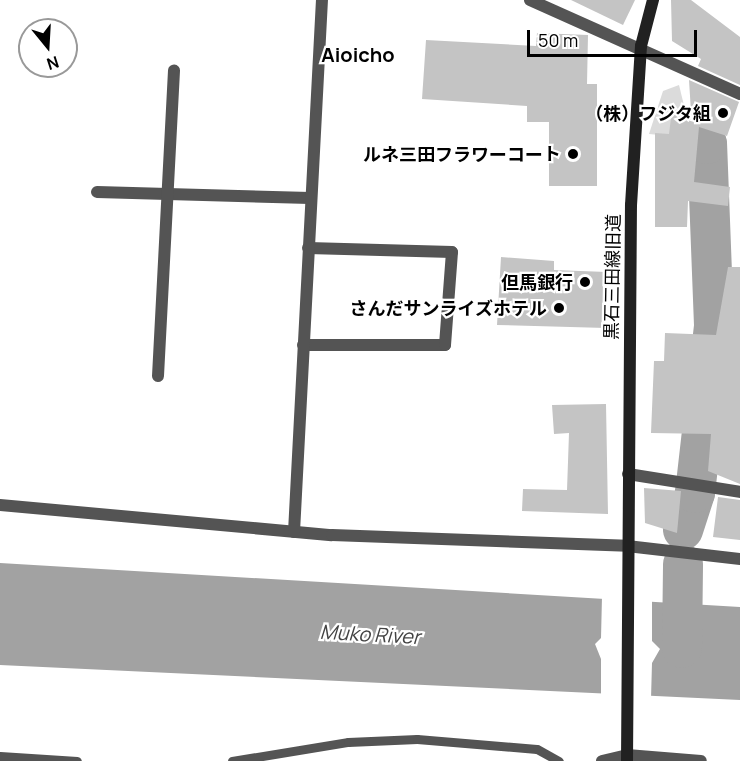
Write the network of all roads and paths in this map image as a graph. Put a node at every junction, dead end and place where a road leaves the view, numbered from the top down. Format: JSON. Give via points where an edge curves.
{"nodes":[{"id":1,"x":322,"y":0,"type":"edge"},
{"id":2,"x":530,"y":0,"type":"edge"},
{"id":3,"x":653,"y":0,"type":"edge"},
{"id":4,"x":641,"y":46,"type":"junction"},
{"id":5,"x":174,"y":70,"type":"dead end"},
{"id":6,"x":740,"y":94,"type":"edge"},
{"id":7,"x":97,"y":192,"type":"dead end"},
{"id":8,"x":171,"y":193,"type":"junction"},
{"id":9,"x":310,"y":198,"type":"junction"},
{"id":10,"x":308,"y":248,"type":"junction"},
{"id":11,"x":303,"y":345,"type":"junction"},
{"id":12,"x":158,"y":376,"type":"dead end"},
{"id":13,"x":628,"y":474,"type":"junction"},
{"id":14,"x":740,"y":492,"type":"edge"},
{"id":15,"x":0,"y":505,"type":"edge"},
{"id":16,"x":294,"y":532,"type":"junction"},
{"id":17,"x":627,"y":551,"type":"junction"},
{"id":18,"x":740,"y":559,"type":"edge"},
{"id":19,"x":627,"y":753,"type":"edge"},
{"id":20,"x":0,"y":756,"type":"edge"},
{"id":21,"x":77,"y":761,"type":"edge"},
{"id":22,"x":232,"y":761,"type":"edge"},
{"id":23,"x":559,"y":761,"type":"edge"},
{"id":24,"x":602,"y":761,"type":"edge"},
{"id":25,"x":701,"y":761,"type":"edge"}],
"edges":[{"from":1,"to":9,"type":"street"},
{"from":2,"to":4,"type":"street"},
{"from":3,"to":4,"type":"street","name":"黒石三田線旧道"},
{"from":4,"to":6,"type":"street"},
{"from":4,"to":13,"type":"street","name":"黒石三田線旧道","via":[[631,205]]},
{"from":5,"to":8,"type":"street"},
{"from":7,"to":8,"type":"street"},
{"from":8,"to":9,"type":"street"},
{"from":8,"to":12,"type":"street"},
{"from":9,"to":10,"type":"street"},
{"from":10,"to":11,"type":"street"},
{"from":10,"to":11,"type":"street","via":[[452,252],[445,345]]},
{"from":11,"to":16,"type":"street"},
{"from":13,"to":14,"type":"street"},
{"from":13,"to":17,"type":"street","name":"黒石三田線旧道"},
{"from":15,"to":16,"type":"street"},
{"from":16,"to":17,"type":"street"},
{"from":17,"to":18,"type":"street"},
{"from":17,"to":19,"type":"street","name":"黒石三田線旧道"},
{"from":19,"to":24,"type":"street"},
{"from":19,"to":25,"type":"street"},
{"from":20,"to":21,"type":"lane"},
{"from":22,"to":23,"type":"lane","via":[[348,742],[417,739],[537,749]]}]}
